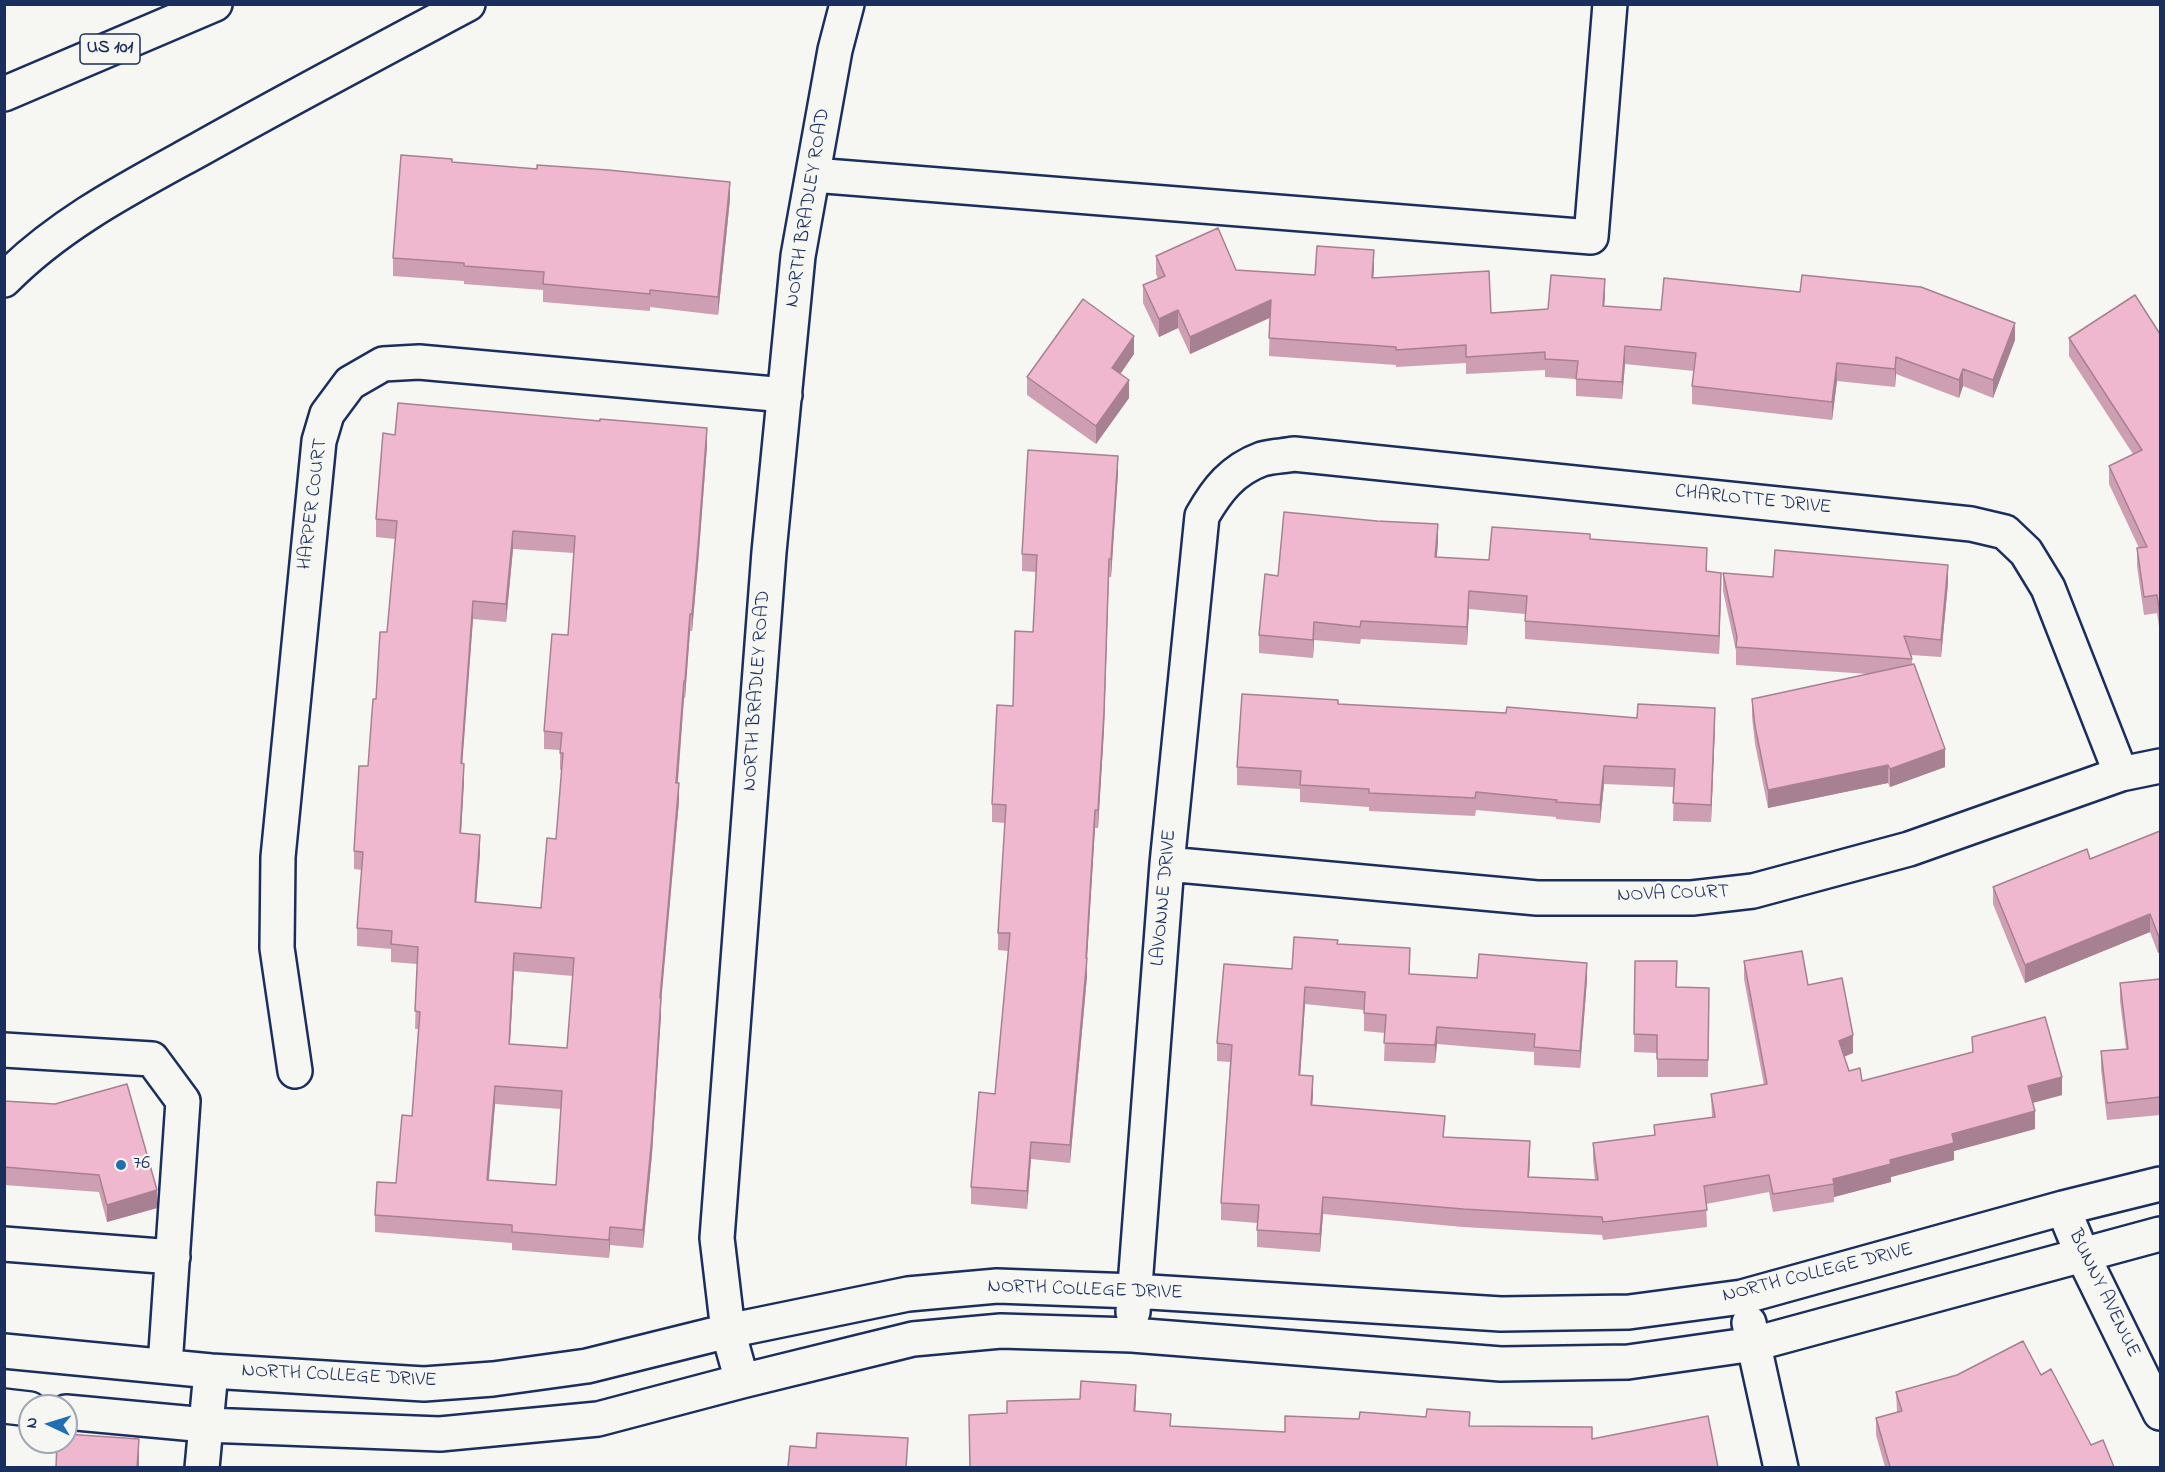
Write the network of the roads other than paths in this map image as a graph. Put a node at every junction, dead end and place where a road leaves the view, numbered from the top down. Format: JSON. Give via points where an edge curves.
{"nodes":[{"id":1,"x":215,"y":4,"type":"edge"},
{"id":2,"x":468,"y":4,"type":"edge"},
{"id":3,"x":847,"y":4,"type":"edge"},
{"id":4,"x":1610,"y":4,"type":"edge"},
{"id":5,"x":4,"y":94,"type":"edge"},
{"id":6,"x":813,"y":175,"type":"junction"},
{"id":7,"x":4,"y":279,"type":"edge"},
{"id":8,"x":785,"y":394,"type":"junction"},
{"id":9,"x":1235,"y":474,"type":"joint"},
{"id":10,"x":2160,"y":766,"type":"edge"},
{"id":11,"x":2121,"y":774,"type":"junction"},
{"id":12,"x":1167,"y":864,"type":"junction"},
{"id":13,"x":4,"y":1050,"type":"edge"},
{"id":14,"x":296,"y":1071,"type":"dead end"},
{"id":15,"x":2160,"y":1184,"type":"edge"},
{"id":16,"x":2063,"y":1208,"type":"junction"},
{"id":17,"x":2160,"y":1234,"type":"edge"},
{"id":18,"x":4,"y":1244,"type":"edge"},
{"id":19,"x":2082,"y":1254,"type":"junction"},
{"id":20,"x":173,"y":1257,"type":"junction"},
{"id":21,"x":1134,"y":1291,"type":"junction"},
{"id":22,"x":1742,"y":1297,"type":"junction"},
{"id":23,"x":728,"y":1331,"type":"junction"},
{"id":24,"x":1132,"y":1335,"type":"junction"},
{"id":25,"x":1754,"y":1344,"type":"junction"},
{"id":26,"x":4,"y":1351,"type":"edge"},
{"id":27,"x":165,"y":1366,"type":"junction"},
{"id":28,"x":211,"y":1371,"type":"junction"},
{"id":29,"x":742,"y":1381,"type":"junction"},
{"id":30,"x":78,"y":1413,"type":"edge"},
{"id":31,"x":2160,"y":1413,"type":"edge"},
{"id":32,"x":206,"y":1425,"type":"junction"},
{"id":33,"x":202,"y":1467,"type":"edge"},
{"id":34,"x":1781,"y":1467,"type":"edge"}],
"edges":[{"from":1,"to":5,"type":"main road","number":"US 101"},
{"from":2,"to":7,"type":"main road","via":[[100,204],[27,256]]},
{"from":3,"to":6,"type":"main road","name":"NORTH BRADLEY ROAD"},
{"from":4,"to":6,"type":"main road","via":[[1591,237]]},
{"from":6,"to":8,"type":"main road","name":"NORTH BRADLEY ROAD","via":[[798,256]]},
{"from":8,"to":14,"type":"main road","name":"HARPER COURT","via":[[419,362],[382,364],[350,383],[327,414],[319,441],[278,857],[277,948]]},
{"from":8,"to":23,"type":"main road","name":"NORTH BRADLEY ROAD","via":[[769,552],[717,1238]]},
{"from":9,"to":11,"type":"main road","name":"CHARLOTTE DRIVE","via":[[1262,459],[1294,454],[1971,524],[2005,532],[2026,552],[2048,588]]},
{"from":9,"to":12,"type":"main road","name":"LAVONNE DRIVE","via":[[1216,492],[1202,516]]},
{"from":10,"to":11,"type":"main road","name":"NOVA COURT"},
{"from":11,"to":12,"type":"main road","name":"NOVA COURT","via":[[1909,849],[1753,891],[1692,898],[1537,898]]},
{"from":12,"to":21,"type":"main road","name":"LAVONNE DRIVE"},
{"from":13,"to":20,"type":"main road","via":[[152,1059],[183,1101]]},
{"from":15,"to":16,"type":"main road","name":"NORTH COLLEGE DRIVE"},
{"from":16,"to":19,"type":"main road","name":"BUNNY AVENUE"},
{"from":16,"to":22,"type":"main road","name":"NORTH COLLEGE DRIVE"},
{"from":17,"to":19,"type":"main road"},
{"from":18,"to":20,"type":"main road"},
{"from":19,"to":25,"type":"main road"},
{"from":19,"to":31,"type":"main road","name":"BUNNY AVENUE"},
{"from":20,"to":27,"type":"main road"},
{"from":21,"to":22,"type":"main road","name":"NORTH COLLEGE DRIVE","via":[[1502,1314],[1629,1312]]},
{"from":21,"to":23,"type":"main road","name":"NORTH COLLEGE DRIVE","via":[[997,1286],[908,1294]]},
{"from":21,"to":24,"type":"main road","name":"LAVONNE DRIVE"},
{"from":22,"to":25,"type":"main road"},
{"from":23,"to":28,"type":"main road","name":"NORTH COLLEGE DRIVE","via":[[587,1366],[482,1380],[424,1384]]},
{"from":23,"to":29,"type":"main road","name":"NORTH BRADLEY ROAD"},
{"from":24,"to":25,"type":"main road","via":[[1501,1364],[1628,1362]]},
{"from":24,"to":29,"type":"main road","via":[[1001,1331],[913,1339]]},
{"from":25,"to":34,"type":"main road"},
{"from":26,"to":27,"type":"main road","name":"NORTH COLLEGE DRIVE"},
{"from":27,"to":28,"type":"main road","name":"NORTH COLLEGE DRIVE"},
{"from":28,"to":32,"type":"main road"},
{"from":29,"to":32,"type":"main road","via":[[598,1419],[440,1434]]},
{"from":30,"to":32,"type":"main road"},
{"from":32,"to":33,"type":"main road"}]}
